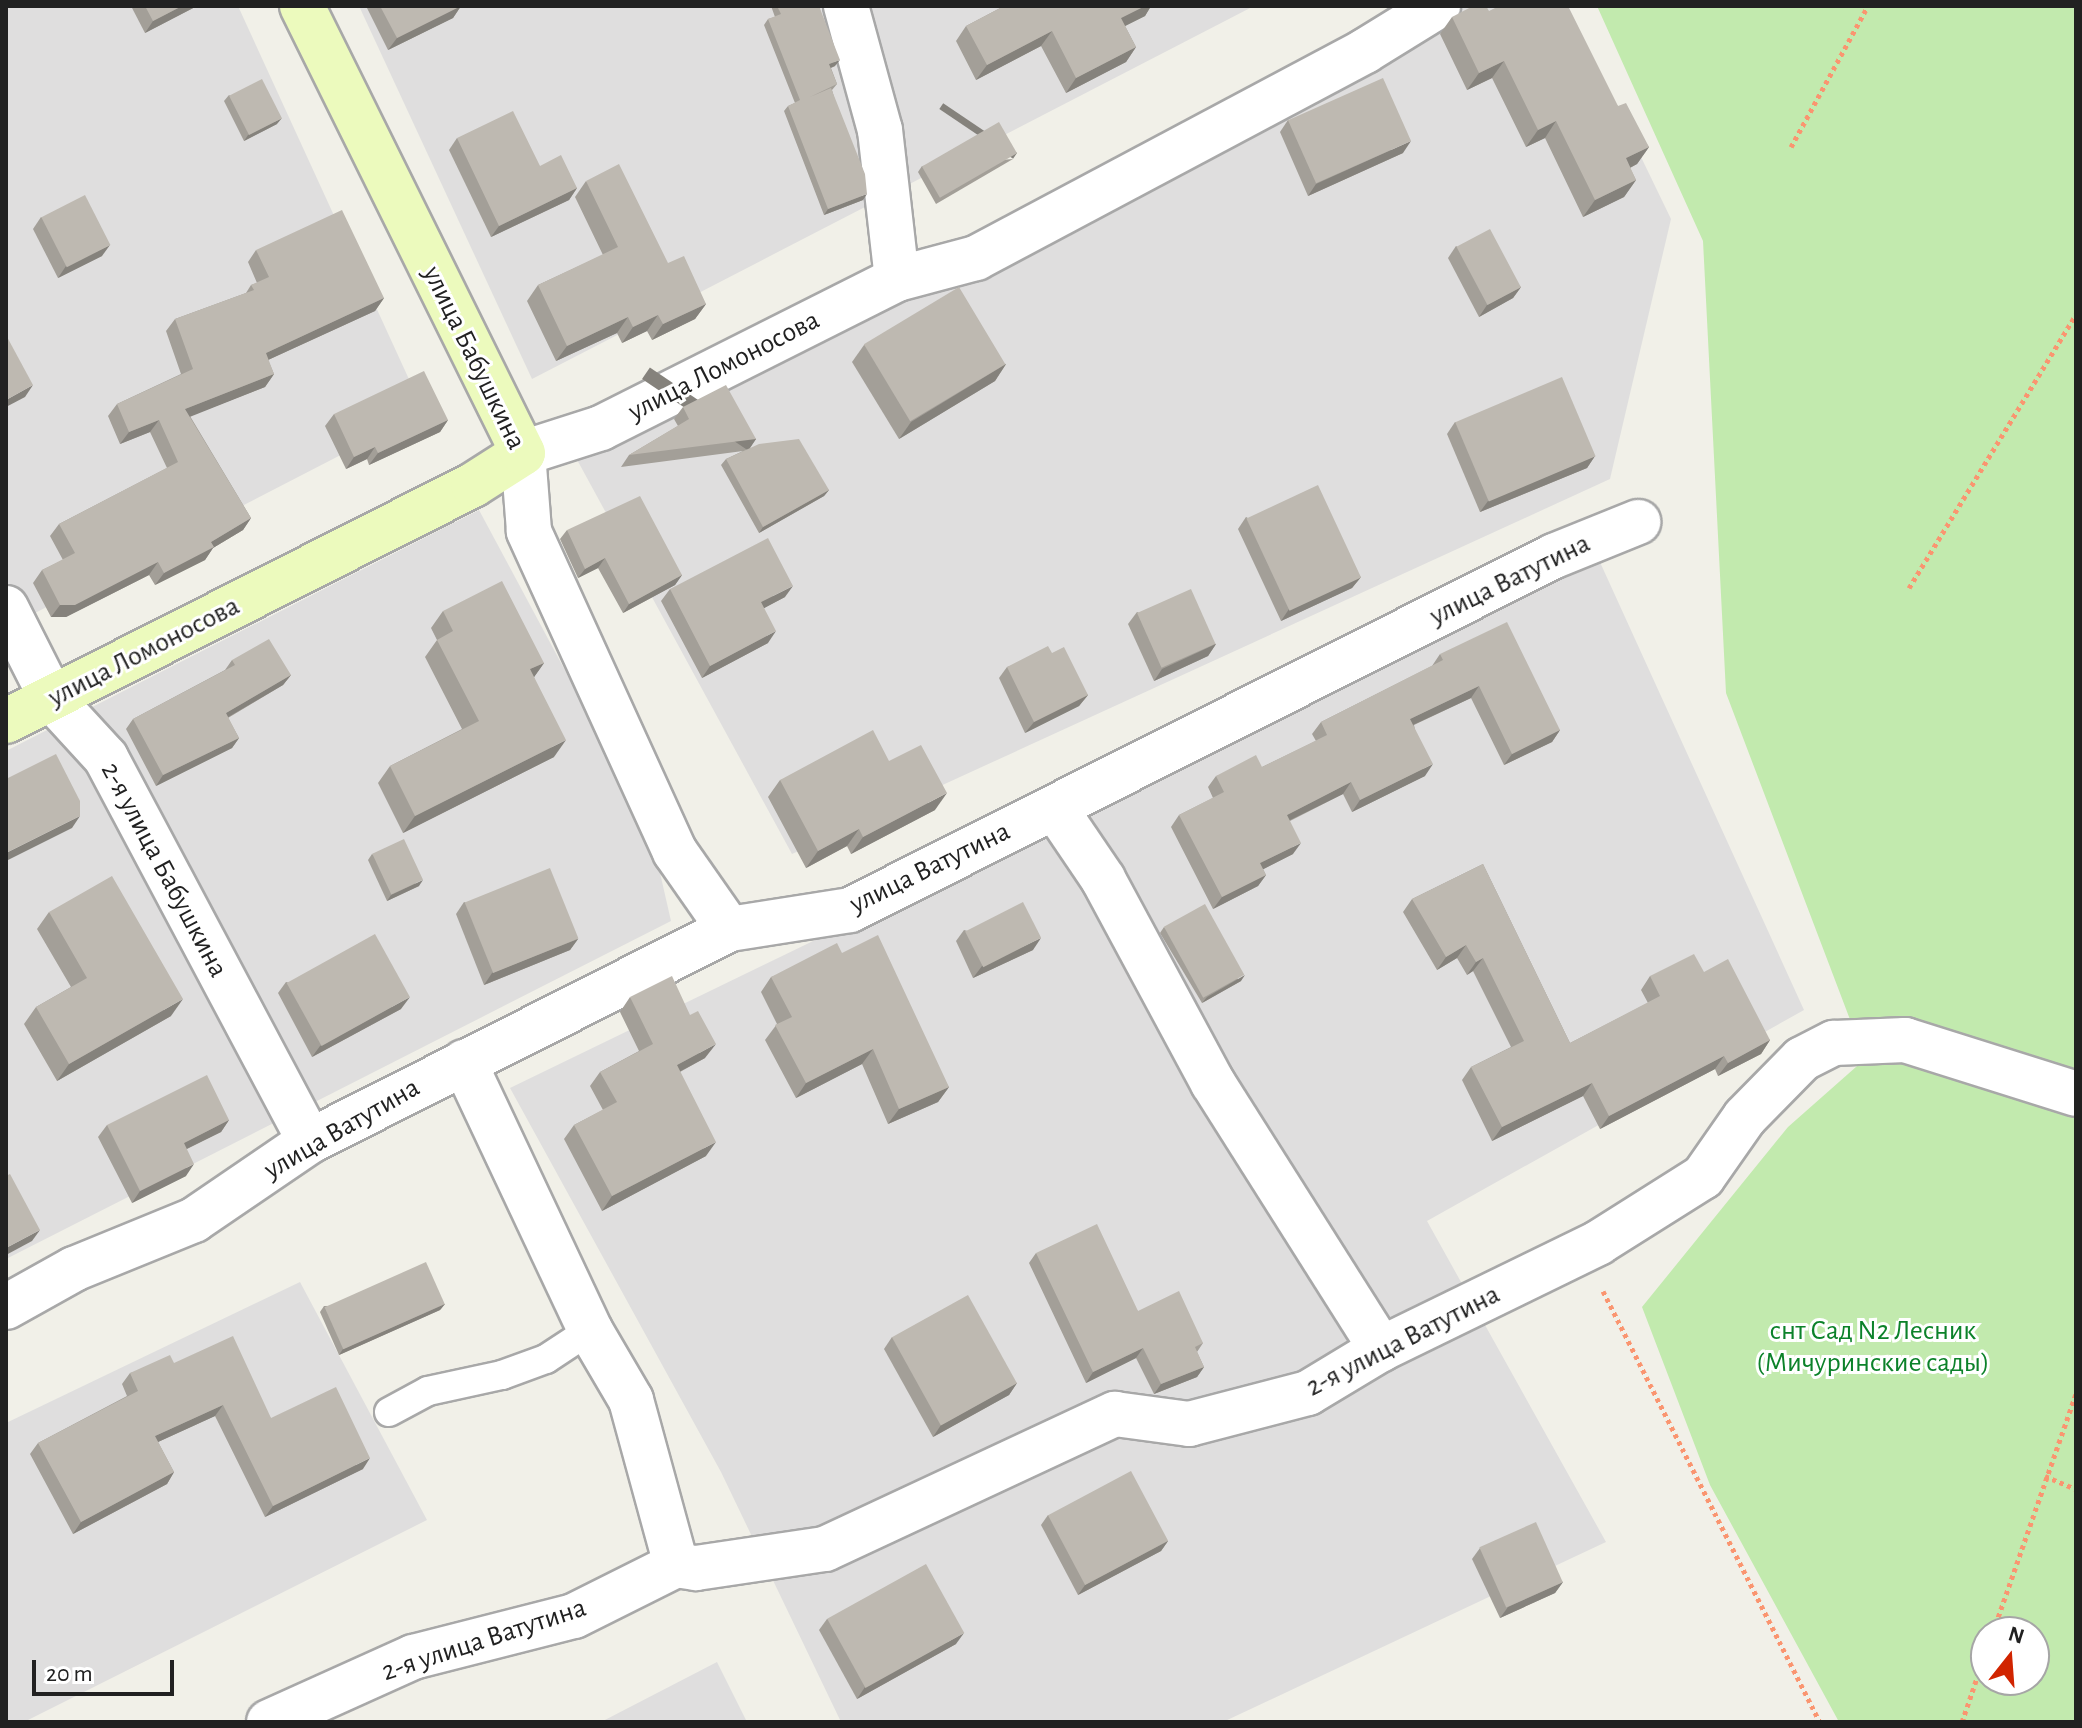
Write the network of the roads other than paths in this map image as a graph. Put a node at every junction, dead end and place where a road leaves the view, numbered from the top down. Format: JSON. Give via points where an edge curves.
{"nodes":[{"id":1,"x":302,"y":6,"type":"edge"},
{"id":2,"x":846,"y":6,"type":"edge"},
{"id":3,"x":1438,"y":6,"type":"edge"},
{"id":4,"x":897,"y":279,"type":"junction"},
{"id":5,"x":523,"y":453,"type":"junction"},
{"id":6,"x":1638,"y":522,"type":"dead end"},
{"id":7,"x":6,"y":608,"type":"edge"},
{"id":8,"x":52,"y":699,"type":"junction"},
{"id":9,"x":6,"y":721,"type":"edge"},
{"id":10,"x":1055,"y":808,"type":"junction"},
{"id":11,"x":729,"y":929,"type":"junction"},
{"id":12,"x":464,"y":1062,"type":"junction"},
{"id":13,"x":2076,"y":1094,"type":"edge"},
{"id":14,"x":310,"y":1141,"type":"junction"},
{"id":15,"x":6,"y":1307,"type":"edge"},
{"id":16,"x":590,"y":1330,"type":"junction"},
{"id":17,"x":1381,"y":1349,"type":"junction"},
{"id":18,"x":389,"y":1412,"type":"dead end"},
{"id":19,"x":676,"y":1565,"type":"junction"},
{"id":20,"x":269,"y":1722,"type":"edge"}],
"edges":[{"from":1,"to":5,"type":"street","name":"улица Бабушкина"},
{"from":2,"to":4,"type":"street","via":[[880,130]]},
{"from":3,"to":4,"type":"street","name":"улица Ломоносова","via":[[1365,51],[976,258]]},
{"from":4,"to":5,"type":"street","name":"улица Ломоносова","via":[[601,428]]},
{"from":5,"to":8,"type":"street","name":"улица Ломоносова","via":[[473,485]]},
{"from":5,"to":11,"type":"street","name":"улица Бабушкина","via":[[529,531],[675,852]]},
{"from":6,"to":10,"type":"street","name":"улица Ватутина","via":[[1554,556]]},
{"from":7,"to":8,"type":"street","name":"2-я улица Бабушкина"},
{"from":8,"to":9,"type":"street","name":"улица Ломоносова"},
{"from":8,"to":14,"type":"street","name":"2-я улица Бабушкина","via":[[106,758]]},
{"from":10,"to":11,"type":"street","name":"улица Ватутина","via":[[850,910]]},
{"from":10,"to":17,"type":"street","via":[[1103,879],[1213,1083]]},
{"from":11,"to":12,"type":"street","name":"улица Ватутина"},
{"from":12,"to":14,"type":"street","name":"улица Ватутина"},
{"from":12,"to":16,"type":"street"},
{"from":13,"to":17,"type":"street","name":"2-я улица Ватутина","via":[[1905,1040],[1834,1043],[1792,1068],[1745,1117],[1703,1177],[1584,1251]]},
{"from":14,"to":15,"type":"street","name":"улица Ватутина","via":[[194,1220],[74,1269]]},
{"from":16,"to":18,"type":"lane","via":[[546,1359],[428,1391]]},
{"from":16,"to":19,"type":"street","via":[[631,1400]]},
{"from":17,"to":19,"type":"street","name":"2-я улица Ватутина","via":[[1308,1393],[1189,1424],[1115,1414],[825,1549],[696,1568]]},
{"from":19,"to":20,"type":"street","name":"2-я улица Ватутина","via":[[574,1616],[413,1657]]}]}
